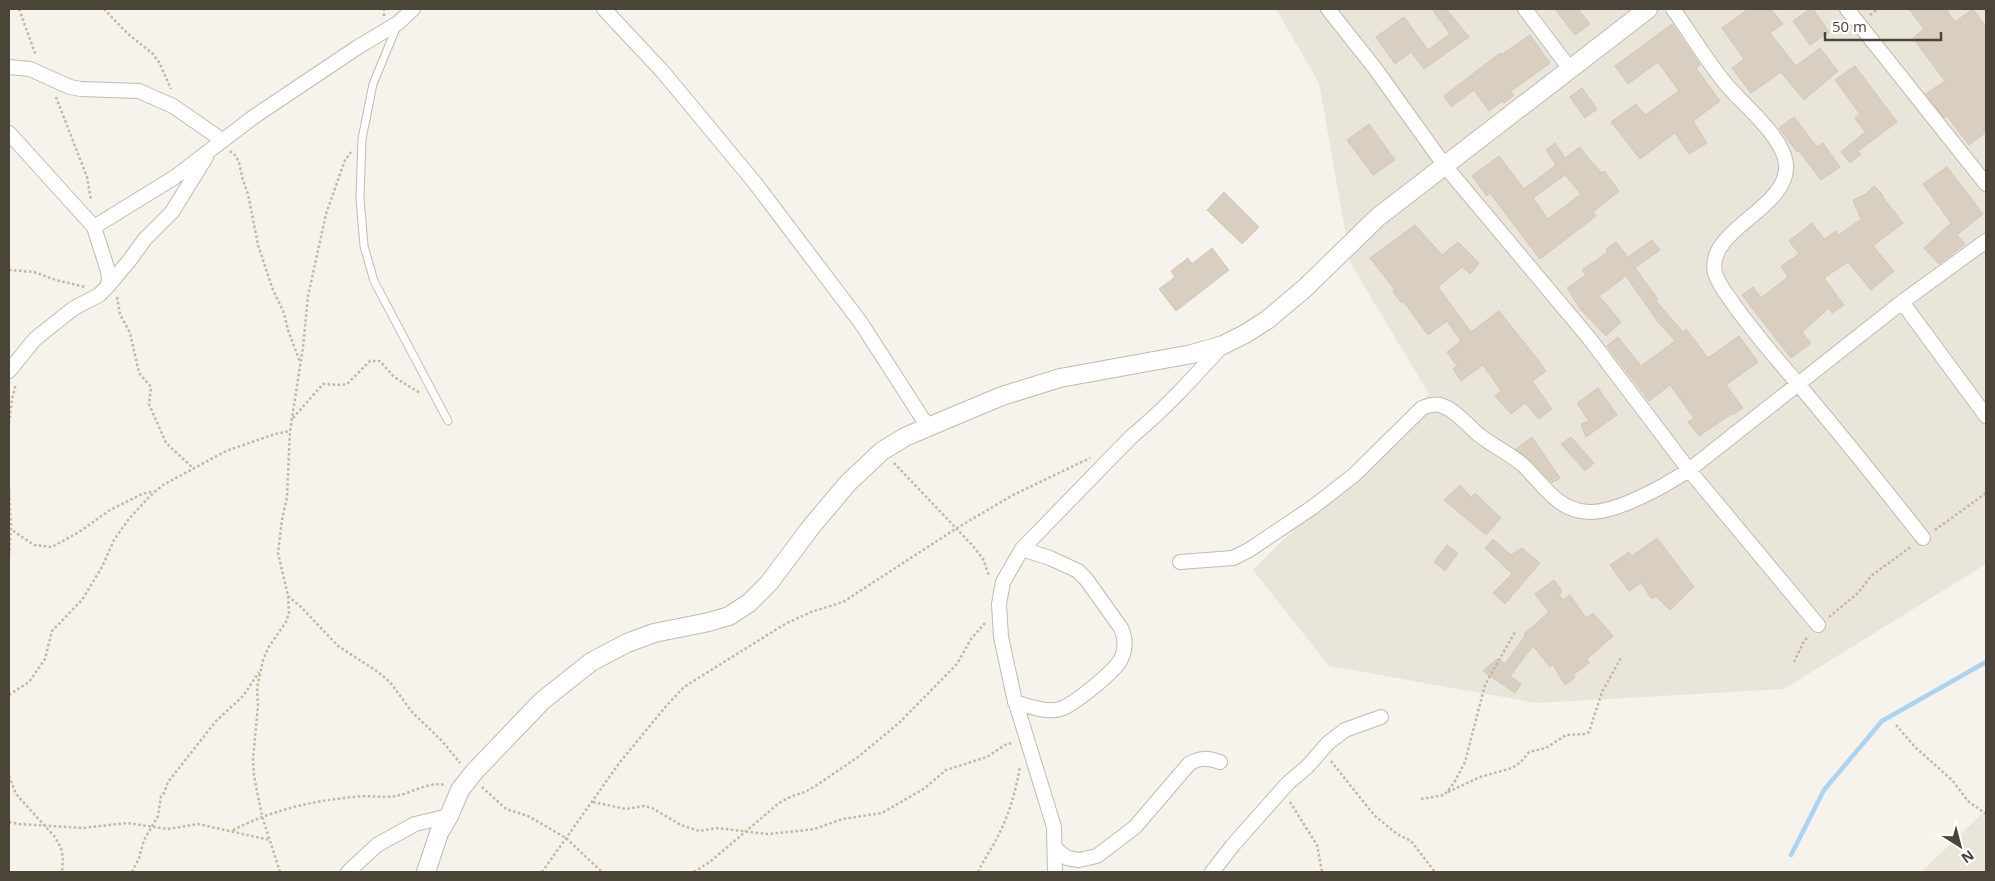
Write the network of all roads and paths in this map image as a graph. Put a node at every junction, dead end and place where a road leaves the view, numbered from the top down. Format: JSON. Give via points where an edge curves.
{"nodes":[{"id":1,"x":19,"y":9,"type":"edge"},
{"id":2,"x":104,"y":9,"type":"edge"},
{"id":3,"x":413,"y":9,"type":"edge"},
{"id":4,"x":604,"y":9,"type":"edge"},
{"id":5,"x":1328,"y":9,"type":"edge"},
{"id":6,"x":1525,"y":9,"type":"edge"},
{"id":7,"x":1648,"y":9,"type":"edge"},
{"id":8,"x":1673,"y":9,"type":"edge"},
{"id":9,"x":1847,"y":9,"type":"edge"},
{"id":10,"x":398,"y":23,"type":"junction"},
{"id":11,"x":9,"y":67,"type":"edge"},
{"id":12,"x":1570,"y":69,"type":"junction"},
{"id":13,"x":45,"y":75,"type":"junction"},
{"id":14,"x":172,"y":90,"type":"dead end"},
{"id":15,"x":9,"y":134,"type":"edge"},
{"id":16,"x":362,"y":139,"type":"junction"},
{"id":17,"x":218,"y":144,"type":"junction"},
{"id":18,"x":1445,"y":166,"type":"junction"},
{"id":19,"x":1986,"y":184,"type":"edge"},
{"id":20,"x":91,"y":201,"type":"dead end"},
{"id":21,"x":94,"y":227,"type":"junction"},
{"id":22,"x":1986,"y":241,"type":"edge"},
{"id":23,"x":9,"y":270,"type":"edge"},
{"id":24,"x":106,"y":288,"type":"junction"},
{"id":25,"x":1902,"y":302,"type":"junction"},
{"id":26,"x":1223,"y":345,"type":"junction"},
{"id":27,"x":300,"y":363,"type":"junction"},
{"id":28,"x":9,"y":371,"type":"edge"},
{"id":29,"x":1798,"y":384,"type":"junction"},
{"id":30,"x":438,"y":404,"type":"junction"},
{"id":31,"x":1986,"y":416,"type":"edge"},
{"id":32,"x":292,"y":419,"type":"junction"},
{"id":33,"x":448,"y":420,"type":"dead end"},
{"id":34,"x":928,"y":427,"type":"junction"},
{"id":35,"x":290,"y":431,"type":"junction"},
{"id":36,"x":882,"y":451,"type":"junction"},
{"id":37,"x":1097,"y":454,"type":"dead end"},
{"id":38,"x":194,"y":469,"type":"junction"},
{"id":39,"x":1689,"y":470,"type":"junction"},
{"id":40,"x":9,"y":488,"type":"edge"},
{"id":41,"x":156,"y":491,"type":"junction"},
{"id":42,"x":1986,"y":493,"type":"edge"},
{"id":43,"x":10,"y":528,"type":"edge"},
{"id":44,"x":957,"y":528,"type":"junction"},
{"id":45,"x":1923,"y":538,"type":"junction"},
{"id":46,"x":1022,"y":549,"type":"junction"},
{"id":47,"x":9,"y":557,"type":"edge"},
{"id":48,"x":1180,"y":562,"type":"dead end"},
{"id":49,"x":288,"y":596,"type":"junction"},
{"id":50,"x":999,"y":607,"type":"junction"},
{"id":51,"x":1818,"y":625,"type":"junction"},
{"id":52,"x":1515,"y":632,"type":"dead end"},
{"id":53,"x":1622,"y":656,"type":"dead end"},
{"id":54,"x":1794,"y":662,"type":"dead end"},
{"id":55,"x":260,"y":671,"type":"junction"},
{"id":56,"x":9,"y":696,"type":"edge"},
{"id":57,"x":1015,"y":702,"type":"junction"},
{"id":58,"x":1381,"y":718,"type":"dead end"},
{"id":59,"x":1896,"y":725,"type":"dead end"},
{"id":60,"x":1025,"y":738,"type":"junction"},
{"id":61,"x":1322,"y":750,"type":"junction"},
{"id":62,"x":1021,"y":760,"type":"dead end"},
{"id":63,"x":1220,"y":762,"type":"dead end"},
{"id":64,"x":9,"y":776,"type":"edge"},
{"id":65,"x":465,"y":784,"type":"junction"},
{"id":66,"x":1282,"y":790,"type":"junction"},
{"id":67,"x":1448,"y":792,"type":"junction"},
{"id":68,"x":1421,"y":799,"type":"dead end"},
{"id":69,"x":592,"y":802,"type":"junction"},
{"id":70,"x":1986,"y":814,"type":"edge"},
{"id":71,"x":262,"y":816,"type":"junction"},
{"id":72,"x":449,"y":816,"type":"junction"},
{"id":73,"x":9,"y":822,"type":"edge"},
{"id":74,"x":44,"y":825,"type":"junction"},
{"id":75,"x":151,"y":827,"type":"junction"},
{"id":76,"x":231,"y":830,"type":"junction"},
{"id":77,"x":747,"y":831,"type":"junction"},
{"id":78,"x":566,"y":838,"type":"junction"},
{"id":79,"x":270,"y":840,"type":"junction"},
{"id":80,"x":1056,"y":850,"type":"junction"},
{"id":81,"x":354,"y":869,"type":"edge"},
{"id":82,"x":62,"y":872,"type":"edge"},
{"id":83,"x":132,"y":872,"type":"edge"},
{"id":84,"x":280,"y":872,"type":"edge"},
{"id":85,"x":426,"y":872,"type":"edge"},
{"id":86,"x":542,"y":872,"type":"edge"},
{"id":87,"x":602,"y":872,"type":"edge"},
{"id":88,"x":694,"y":872,"type":"edge"},
{"id":89,"x":978,"y":872,"type":"edge"},
{"id":90,"x":1055,"y":872,"type":"edge"},
{"id":91,"x":1212,"y":872,"type":"edge"},
{"id":92,"x":1322,"y":872,"type":"edge"},
{"id":93,"x":1435,"y":872,"type":"edge"}],
"edges":[{"from":1,"to":13,"type":"path"},
{"from":2,"to":14,"type":"path","via":[[152,53]]},
{"from":3,"to":10,"type":"street"},
{"from":4,"to":34,"type":"street","via":[[663,72],[755,183],[861,323]]},
{"from":5,"to":18,"type":"street"},
{"from":6,"to":12,"type":"street"},
{"from":7,"to":12,"type":"street"},
{"from":8,"to":29,"type":"street","via":[[1726,84],[1771,134],[1786,163],[1786,178],[1778,191],[1721,245],[1715,271],[1718,283],[1737,310]]},
{"from":9,"to":19,"type":"street"},
{"from":10,"to":16,"type":"lane","via":[[373,84]]},
{"from":10,"to":17,"type":"street","via":[[305,82]]},
{"from":11,"to":13,"type":"street","via":[[30,69]]},
{"from":12,"to":18,"type":"street"},
{"from":13,"to":17,"type":"street","via":[[81,89],[139,91],[154,96],[173,106]]},
{"from":13,"to":20,"type":"path","via":[[80,156]]},
{"from":15,"to":21,"type":"street"},
{"from":16,"to":27,"type":"path","via":[[345,160],[326,214],[308,296]]},
{"from":16,"to":30,"type":"lane","via":[[360,198],[364,246],[374,281]]},
{"from":17,"to":21,"type":"street","via":[[175,177]]},
{"from":17,"to":24,"type":"street","via":[[172,212],[153,230]]},
{"from":17,"to":27,"type":"path","via":[[236,155],[239,162],[258,245]]},
{"from":18,"to":26,"type":"street","via":[[1378,217],[1305,288],[1266,320]]},
{"from":18,"to":39,"type":"street","via":[[1589,338]]},
{"from":21,"to":24,"type":"street","via":[[108,271]]},
{"from":22,"to":25,"type":"street"},
{"from":23,"to":24,"type":"path","via":[[34,272],[90,289]]},
{"from":24,"to":28,"type":"street","via":[[55,321],[35,339]]},
{"from":24,"to":38,"type":"path","via":[[130,333],[139,373],[151,387],[149,404],[166,444]]},
{"from":25,"to":29,"type":"street"},
{"from":25,"to":31,"type":"street"},
{"from":26,"to":34,"type":"street","via":[[1192,354],[1060,378],[1002,396]]},
{"from":26,"to":46,"type":"street"},
{"from":27,"to":32,"type":"path"},
{"from":29,"to":39,"type":"street"},
{"from":29,"to":45,"type":"street"},
{"from":30,"to":32,"type":"path","via":[[394,376],[376,360],[366,364],[347,384],[323,384]]},
{"from":30,"to":33,"type":"lane"},
{"from":32,"to":35,"type":"path"},
{"from":34,"to":36,"type":"street"},
{"from":35,"to":38,"type":"path","via":[[240,445]]},
{"from":35,"to":49,"type":"path","via":[[287,497],[278,553]]},
{"from":36,"to":44,"type":"path"},
{"from":36,"to":65,"type":"street","via":[[848,483],[769,583],[749,603],[729,616],[654,633],[627,643],[591,662],[542,701]]},
{"from":37,"to":44,"type":"path"},
{"from":38,"to":41,"type":"path"},
{"from":39,"to":48,"type":"street","via":[[1638,498],[1590,512],[1579,511],[1553,498],[1523,466],[1453,413],[1440,405],[1431,405],[1422,408],[1404,424],[1354,475],[1249,550],[1233,558]]},
{"from":39,"to":51,"type":"street"},
{"from":40,"to":43,"type":"path"},
{"from":41,"to":43,"type":"path","via":[[142,494],[110,510],[52,547],[34,545]]},
{"from":41,"to":56,"type":"path","via":[[119,533],[82,600],[52,631],[45,659],[30,682]]},
{"from":42,"to":45,"type":"path"},
{"from":43,"to":47,"type":"path"},
{"from":44,"to":50,"type":"path","via":[[983,559]]},
{"from":44,"to":69,"type":"path","via":[[843,602],[785,624],[684,687],[620,762]]},
{"from":45,"to":51,"type":"path","via":[[1871,576],[1858,593]]},
{"from":46,"to":50,"type":"street","via":[[1003,582]]},
{"from":46,"to":57,"type":"street","via":[[1078,571],[1122,628],[1125,649],[1120,662],[1071,704],[1048,709]]},
{"from":49,"to":55,"type":"path","via":[[286,622],[268,648]]},
{"from":49,"to":65,"type":"path","via":[[338,646],[390,682],[412,712],[457,758]]},
{"from":50,"to":57,"type":"street","via":[[1001,637]]},
{"from":50,"to":77,"type":"path","via":[[980,628],[947,676],[899,722],[858,757],[805,792],[779,803]]},
{"from":51,"to":54,"type":"path","via":[[1804,641]]},
{"from":52,"to":67,"type":"path","via":[[1485,685],[1464,762]]},
{"from":53,"to":67,"type":"path","via":[[1602,692],[1589,732],[1566,736],[1546,748],[1529,752],[1512,768],[1480,777]]},
{"from":55,"to":71,"type":"path","via":[[253,759]]},
{"from":55,"to":75,"type":"path","via":[[243,696],[216,721],[168,782],[161,796],[158,816]]},
{"from":57,"to":60,"type":"street"},
{"from":58,"to":61,"type":"street","via":[[1345,730]]},
{"from":59,"to":70,"type":"path","via":[[1952,780],[1968,801]]},
{"from":60,"to":77,"type":"path","via":[[1005,745],[987,757],[946,770],[924,788],[882,813],[843,818],[814,829],[767,834]]},
{"from":60,"to":80,"type":"street","via":[[1054,827]]},
{"from":61,"to":66,"type":"street"},
{"from":61,"to":93,"type":"path","via":[[1374,815],[1411,841]]},
{"from":62,"to":89,"type":"path","via":[[1008,814]]},
{"from":63,"to":80,"type":"street","via":[[1198,758],[1189,764],[1135,827],[1097,856],[1079,860],[1067,858]]},
{"from":64,"to":74,"type":"path","via":[[16,794]]},
{"from":65,"to":71,"type":"path","via":[[435,784],[396,796],[332,799],[296,805]]},
{"from":65,"to":72,"type":"street"},
{"from":65,"to":78,"type":"path","via":[[506,809],[528,816]]},
{"from":66,"to":91,"type":"street"},
{"from":66,"to":92,"type":"path","via":[[1317,846]]},
{"from":67,"to":68,"type":"path"},
{"from":69,"to":77,"type":"path","via":[[626,809],[652,808],[690,829],[700,831],[717,828]]},
{"from":69,"to":78,"type":"path"},
{"from":71,"to":76,"type":"path"},
{"from":71,"to":79,"type":"path"},
{"from":72,"to":81,"type":"street","via":[[415,824],[377,845]]},
{"from":72,"to":85,"type":"street","via":[[438,833]]},
{"from":73,"to":74,"type":"path"},
{"from":74,"to":75,"type":"path","via":[[83,828],[127,823]]},
{"from":74,"to":82,"type":"path","via":[[61,848],[64,858]]},
{"from":75,"to":76,"type":"path","via":[[168,829],[198,824]]},
{"from":75,"to":83,"type":"path"},
{"from":76,"to":79,"type":"path"},
{"from":77,"to":88,"type":"path"},
{"from":78,"to":86,"type":"path"},
{"from":78,"to":87,"type":"path"},
{"from":79,"to":84,"type":"path"},
{"from":80,"to":90,"type":"street"}]}
